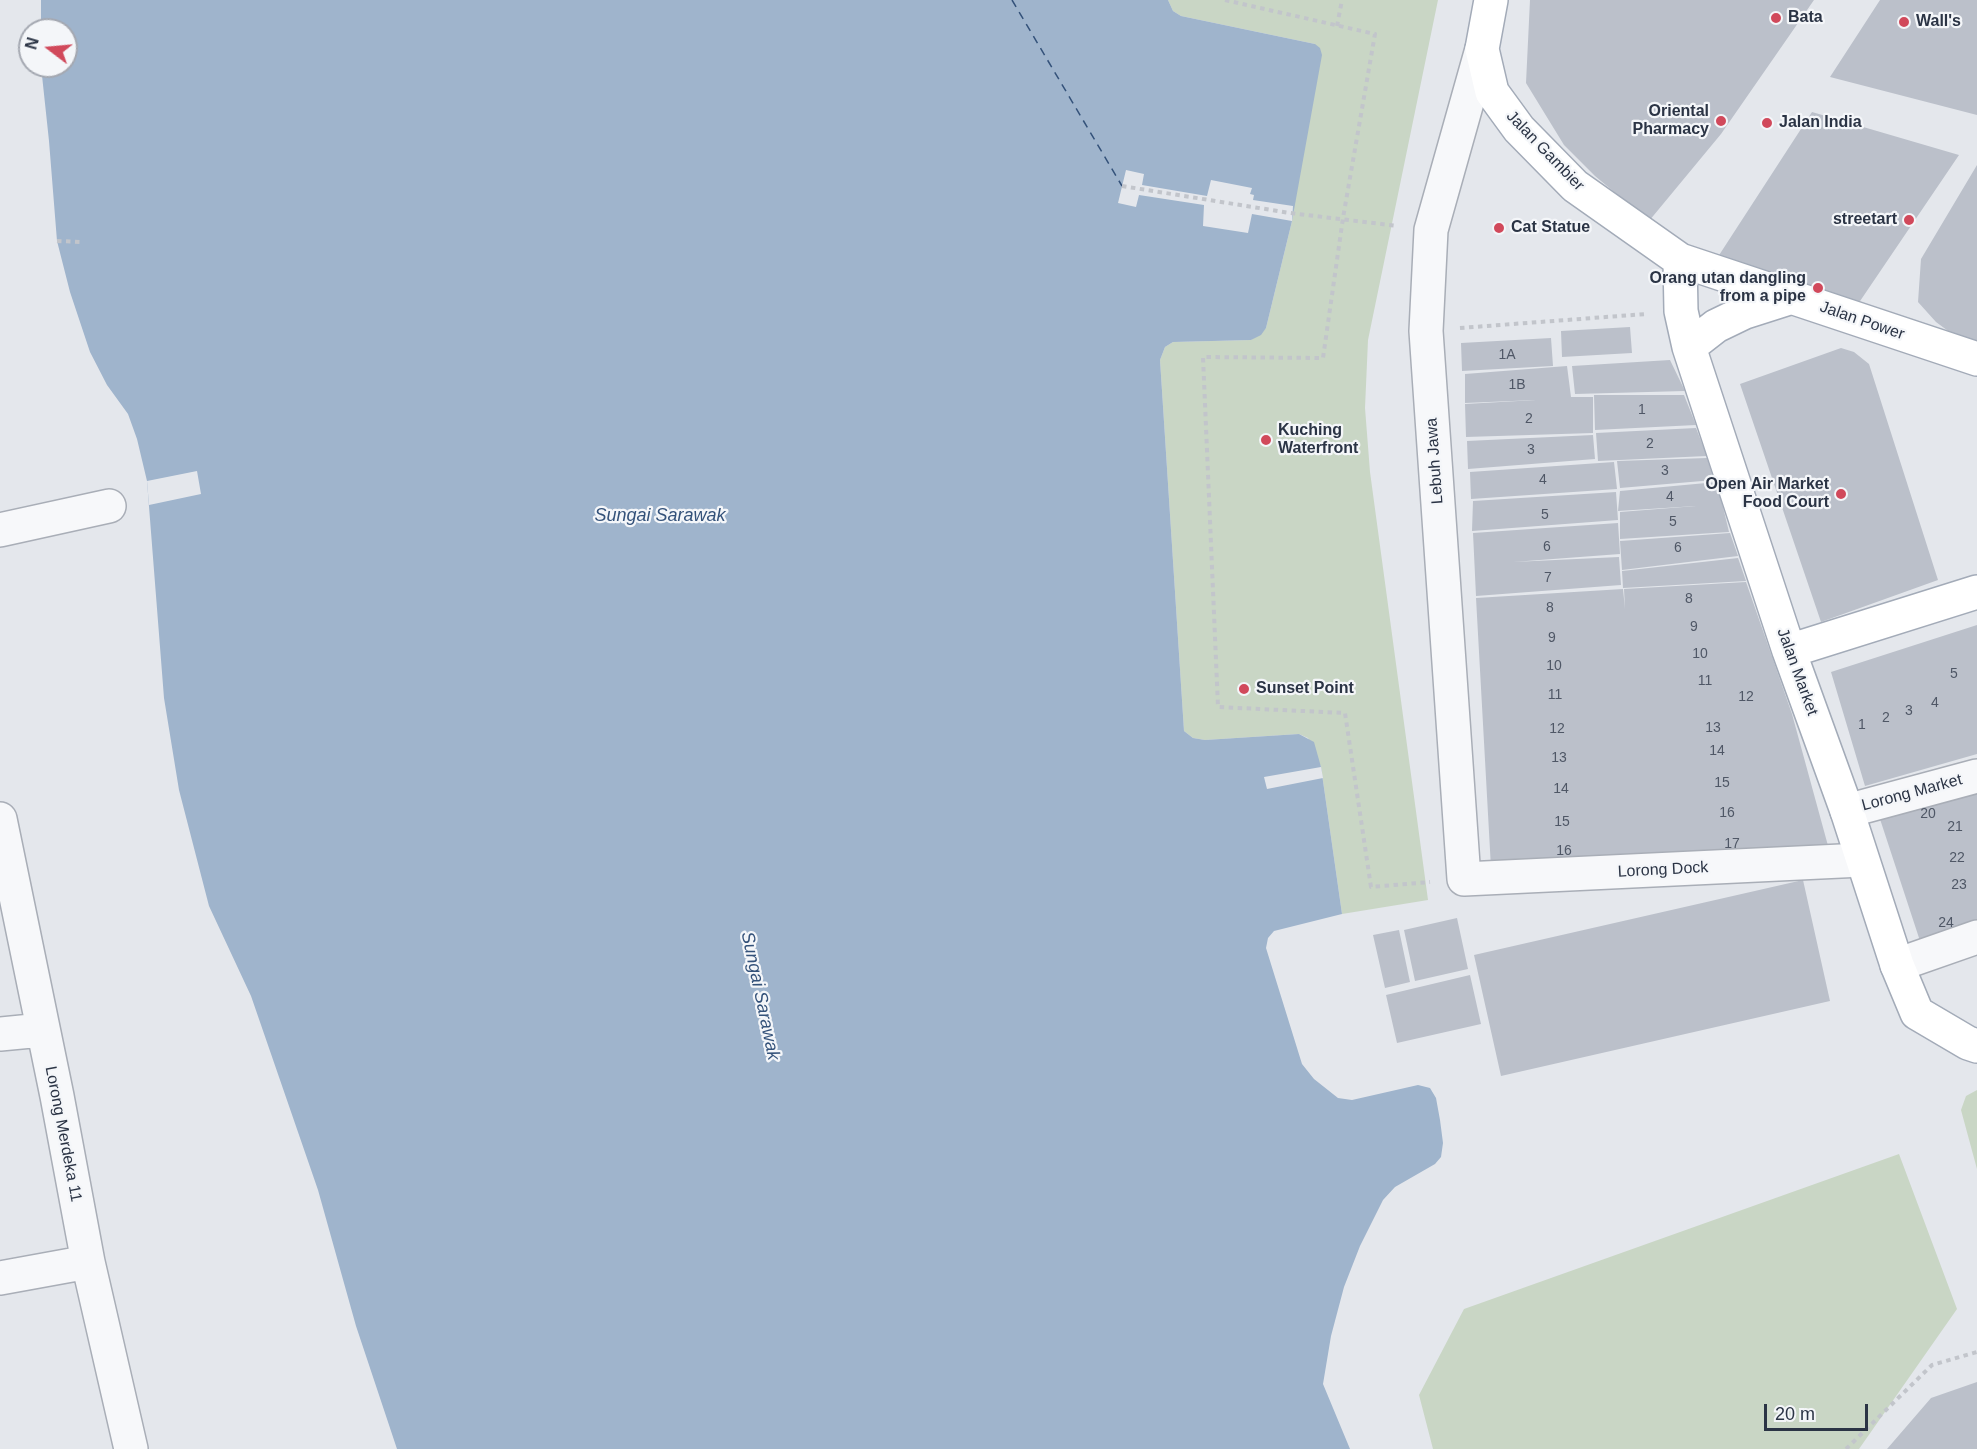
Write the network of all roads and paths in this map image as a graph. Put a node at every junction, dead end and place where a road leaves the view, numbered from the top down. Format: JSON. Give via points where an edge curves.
{"nodes":[{"id":1,"x":1225,"y":0,"type":"edge"},
{"id":2,"x":1342,"y":0,"type":"edge"},
{"id":3,"x":1491,"y":0,"type":"edge"},
{"id":4,"x":1337,"y":26,"type":"junction"},
{"id":5,"x":1482,"y":49,"type":"junction"},
{"id":6,"x":1122,"y":186,"type":"dead end"},
{"id":7,"x":1343,"y":218,"type":"junction"},
{"id":8,"x":1431,"y":230,"type":"junction"},
{"id":9,"x":57,"y":241,"type":"dead end"},
{"id":10,"x":82,"y":242,"type":"dead end"},
{"id":11,"x":1680,"y":260,"type":"junction"},
{"id":12,"x":1792,"y":297,"type":"junction"},
{"id":13,"x":1681,"y":311,"type":"junction"},
{"id":14,"x":1426,"y":331,"type":"junction"},
{"id":15,"x":1689,"y":346,"type":"junction"},
{"id":16,"x":1977,"y":359,"type":"edge"},
{"id":17,"x":109,"y":506,"type":"dead end"},
{"id":18,"x":0,"y":530,"type":"edge"},
{"id":19,"x":1977,"y":592,"type":"edge"},
{"id":20,"x":1789,"y":651,"type":"junction"},
{"id":21,"x":1977,"y":776,"type":"edge"},
{"id":22,"x":1847,"y":811,"type":"junction"},
{"id":23,"x":0,"y":819,"type":"edge"},
{"id":24,"x":1863,"y":860,"type":"junction"},
{"id":25,"x":1464,"y":879,"type":"junction"},
{"id":26,"x":1977,"y":937,"type":"edge"},
{"id":27,"x":1897,"y":965,"type":"junction"},
{"id":28,"x":42,"y":1030,"type":"junction"},
{"id":29,"x":0,"y":1034,"type":"edge"},
{"id":30,"x":1977,"y":1046,"type":"edge"},
{"id":31,"x":88,"y":1262,"type":"junction"},
{"id":32,"x":0,"y":1278,"type":"edge"},
{"id":33,"x":1977,"y":1352,"type":"edge"},
{"id":34,"x":131,"y":1449,"type":"edge"},
{"id":35,"x":1846,"y":1449,"type":"edge"}],
"edges":[{"from":1,"to":4,"type":"path"},
{"from":2,"to":4,"type":"path"},
{"from":3,"to":5,"type":"main road","name":"Jalan Gambier"},
{"from":4,"to":7,"type":"path","via":[[1375,34]]},
{"from":5,"to":8,"type":"street","name":"Lebuh Jawa"},
{"from":5,"to":11,"type":"main road","name":"Jalan Gambier","via":[[1492,92],[1519,129],[1575,186]]},
{"from":6,"to":7,"type":"path"},
{"from":7,"to":8,"type":"path"},
{"from":7,"to":25,"type":"path","via":[[1323,357],[1203,357],[1218,707],[1345,712],[1371,887]]},
{"from":8,"to":14,"type":"street","name":"Lebuh Jawa"},
{"from":9,"to":10,"type":"path"},
{"from":11,"to":12,"type":"main road","name":"Jalan Power"},
{"from":11,"to":13,"type":"main road","name":"Jalan Market"},
{"from":12,"to":15,"type":"main road","via":[[1716,326]]},
{"from":12,"to":16,"type":"main road","name":"Jalan Power"},
{"from":13,"to":14,"type":"path"},
{"from":13,"to":15,"type":"main road","name":"Jalan Market"},
{"from":14,"to":25,"type":"street","name":"Lebuh Jawa"},
{"from":15,"to":20,"type":"main road","name":"Jalan Market"},
{"from":17,"to":18,"type":"street"},
{"from":19,"to":20,"type":"main road"},
{"from":20,"to":22,"type":"main road","name":"Jalan Market"},
{"from":21,"to":22,"type":"street","name":"Lorong Market"},
{"from":22,"to":24,"type":"main road","name":"Jalan Market"},
{"from":23,"to":28,"type":"street","name":"Lorong Merdeka 11"},
{"from":24,"to":25,"type":"street","name":"Lorong Dock"},
{"from":24,"to":27,"type":"main road","name":"Jalan Market"},
{"from":26,"to":27,"type":"street"},
{"from":27,"to":30,"type":"main road","name":"Jalan Market","via":[[1917,1013]]},
{"from":28,"to":29,"type":"street"},
{"from":28,"to":31,"type":"street","name":"Lorong Merdeka 11"},
{"from":31,"to":32,"type":"street"},
{"from":31,"to":34,"type":"street","name":"Lorong Merdeka 11"},
{"from":33,"to":35,"type":"path","via":[[1932,1365]]}]}
